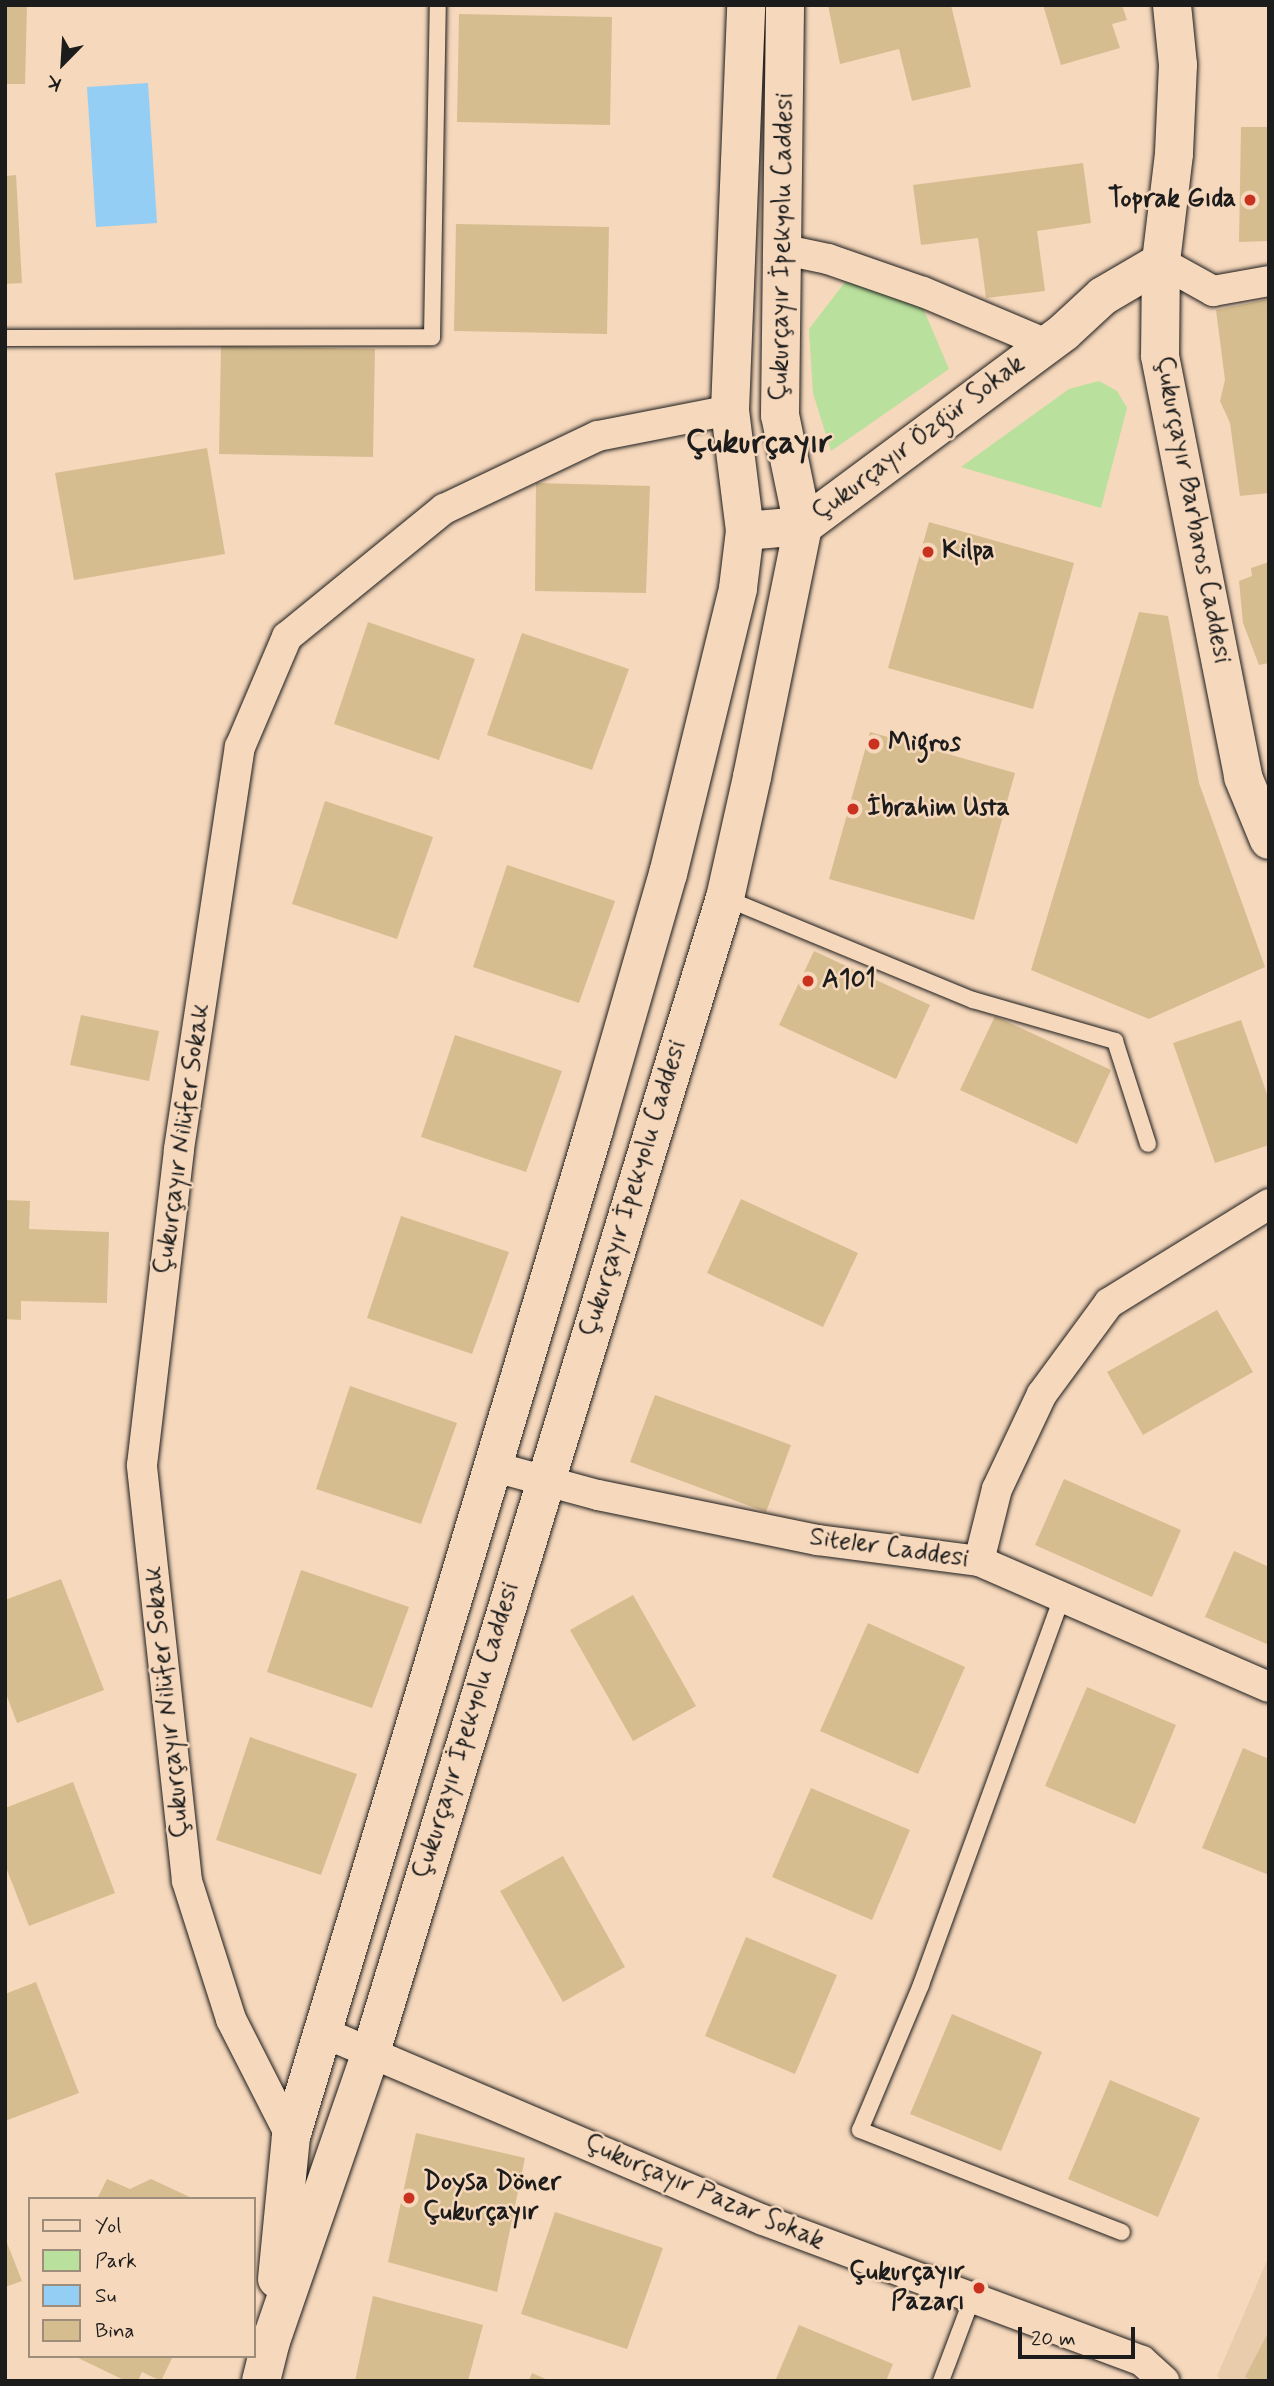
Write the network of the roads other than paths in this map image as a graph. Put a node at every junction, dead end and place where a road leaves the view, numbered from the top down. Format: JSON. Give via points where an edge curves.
{"nodes":[{"id":1,"x":438,"y":5,"type":"edge"},
{"id":2,"x":746,"y":5,"type":"edge"},
{"id":3,"x":785,"y":5,"type":"edge"},
{"id":4,"x":1172,"y":5,"type":"edge"},
{"id":5,"x":785,"y":250,"type":"junction"},
{"id":6,"x":1161,"y":262,"type":"junction"},
{"id":7,"x":1269,"y":281,"type":"edge"},
{"id":8,"x":5,"y":338,"type":"edge"},
{"id":9,"x":1047,"y":344,"type":"junction"},
{"id":10,"x":730,"y":410,"type":"junction"},
{"id":11,"x":803,"y":526,"type":"junction"},
{"id":12,"x":745,"y":531,"type":"junction"},
{"id":13,"x":1269,"y":840,"type":"edge"},
{"id":14,"x":724,"y":898,"type":"junction"},
{"id":15,"x":1148,"y":1144,"type":"dead end"},
{"id":16,"x":1269,"y":1205,"type":"edge"},
{"id":17,"x":492,"y":1466,"type":"junction"},
{"id":18,"x":542,"y":1480,"type":"junction"},
{"id":19,"x":979,"y":1561,"type":"junction"},
{"id":20,"x":1061,"y":1600,"type":"junction"},
{"id":21,"x":1269,"y":1687,"type":"edge"},
{"id":22,"x":322,"y":2032,"type":"junction"},
{"id":23,"x":371,"y":2053,"type":"junction"},
{"id":24,"x":291,"y":2137,"type":"junction"},
{"id":25,"x":1122,"y":2232,"type":"dead end"},
{"id":26,"x":971,"y":2301,"type":"junction"},
{"id":27,"x":271,"y":2341,"type":"junction"},
{"id":28,"x":261,"y":2381,"type":"edge"},
{"id":29,"x":941,"y":2381,"type":"edge"},
{"id":30,"x":1164,"y":2381,"type":"edge"}],
"edges":[{"from":1,"to":8,"type":"lane","via":[[432,337]]},
{"from":2,"to":10,"type":"street","name":"Çukurçayır İpekyolu Caddesi"},
{"from":3,"to":5,"type":"street","name":"Çukurçayır İpekyolu Caddesi"},
{"from":4,"to":6,"type":"street","name":"Çukurçayır Barbaros Caddesi","via":[[1178,65],[1174,154]]},
{"from":5,"to":9,"type":"street","name":"Çukurçayır Özgür Sokak","via":[[828,259],[923,292]]},
{"from":5,"to":11,"type":"street","name":"Çukurçayır İpekyolu Caddesi","via":[[780,415]]},
{"from":6,"to":7,"type":"street","via":[[1213,291]]},
{"from":6,"to":9,"type":"street","name":"Çukurçayır Özgür Sokak","via":[[1103,296]]},
{"from":6,"to":13,"type":"street","name":"Çukurçayır Barbaros Caddesi","via":[[1160,356],[1243,777]]},
{"from":9,"to":11,"type":"street","name":"Çukurçayır Özgür Sokak"},
{"from":10,"to":12,"type":"street","name":"Çukurçayır İpekyolu Caddesi"},
{"from":10,"to":24,"type":"street","name":"Çukurçayır Nilüfer Sokak","via":[[598,436],[444,509],[287,637],[240,747],[179,1149],[142,1465],[187,1881],[231,2019]]},
{"from":11,"to":12,"type":"street","name":"Çukurçayır Özgür Sokak"},
{"from":11,"to":14,"type":"street","name":"Çukurçayır İpekyolu Caddesi"},
{"from":12,"to":17,"type":"street","name":"Çukurçayır İpekyolu Caddesi","via":[[737,588],[668,874]]},
{"from":14,"to":15,"type":"lane","via":[[972,1000],[1115,1041]]},
{"from":14,"to":18,"type":"street","name":"Çukurçayır İpekyolu Caddesi"},
{"from":16,"to":19,"type":"street","via":[[1109,1303],[1042,1394],[997,1489]]},
{"from":17,"to":18,"type":"street","name":"Siteler Caddesi"},
{"from":17,"to":22,"type":"street","name":"Çukurçayır İpekyolu Caddesi"},
{"from":18,"to":19,"type":"street","name":"Siteler Caddesi","via":[[818,1540]]},
{"from":18,"to":23,"type":"street","name":"Çukurçayır İpekyolu Caddesi"},
{"from":19,"to":20,"type":"street","name":"Siteler Caddesi"},
{"from":20,"to":21,"type":"street","name":"Siteler Caddesi"},
{"from":20,"to":25,"type":"lane","via":[[921,1984],[860,2130]]},
{"from":22,"to":23,"type":"street","name":"Çukurçayır Pazar Sokak"},
{"from":22,"to":24,"type":"street","name":"Çukurçayır İpekyolu Caddesi"},
{"from":23,"to":26,"type":"street","name":"Çukurçayır Pazar Sokak","via":[[763,2220]]},
{"from":23,"to":27,"type":"street","name":"Çukurçayır İpekyolu Caddesi"},
{"from":24,"to":27,"type":"street","name":"Çukurçayır İpekyolu Caddesi"},
{"from":26,"to":29,"type":"lane"},
{"from":26,"to":30,"type":"street","name":"Çukurçayır Pazar Sokak","via":[[1142,2361]]},
{"from":27,"to":28,"type":"street","name":"Çukurçayır İpekyolu Caddesi"}]}
